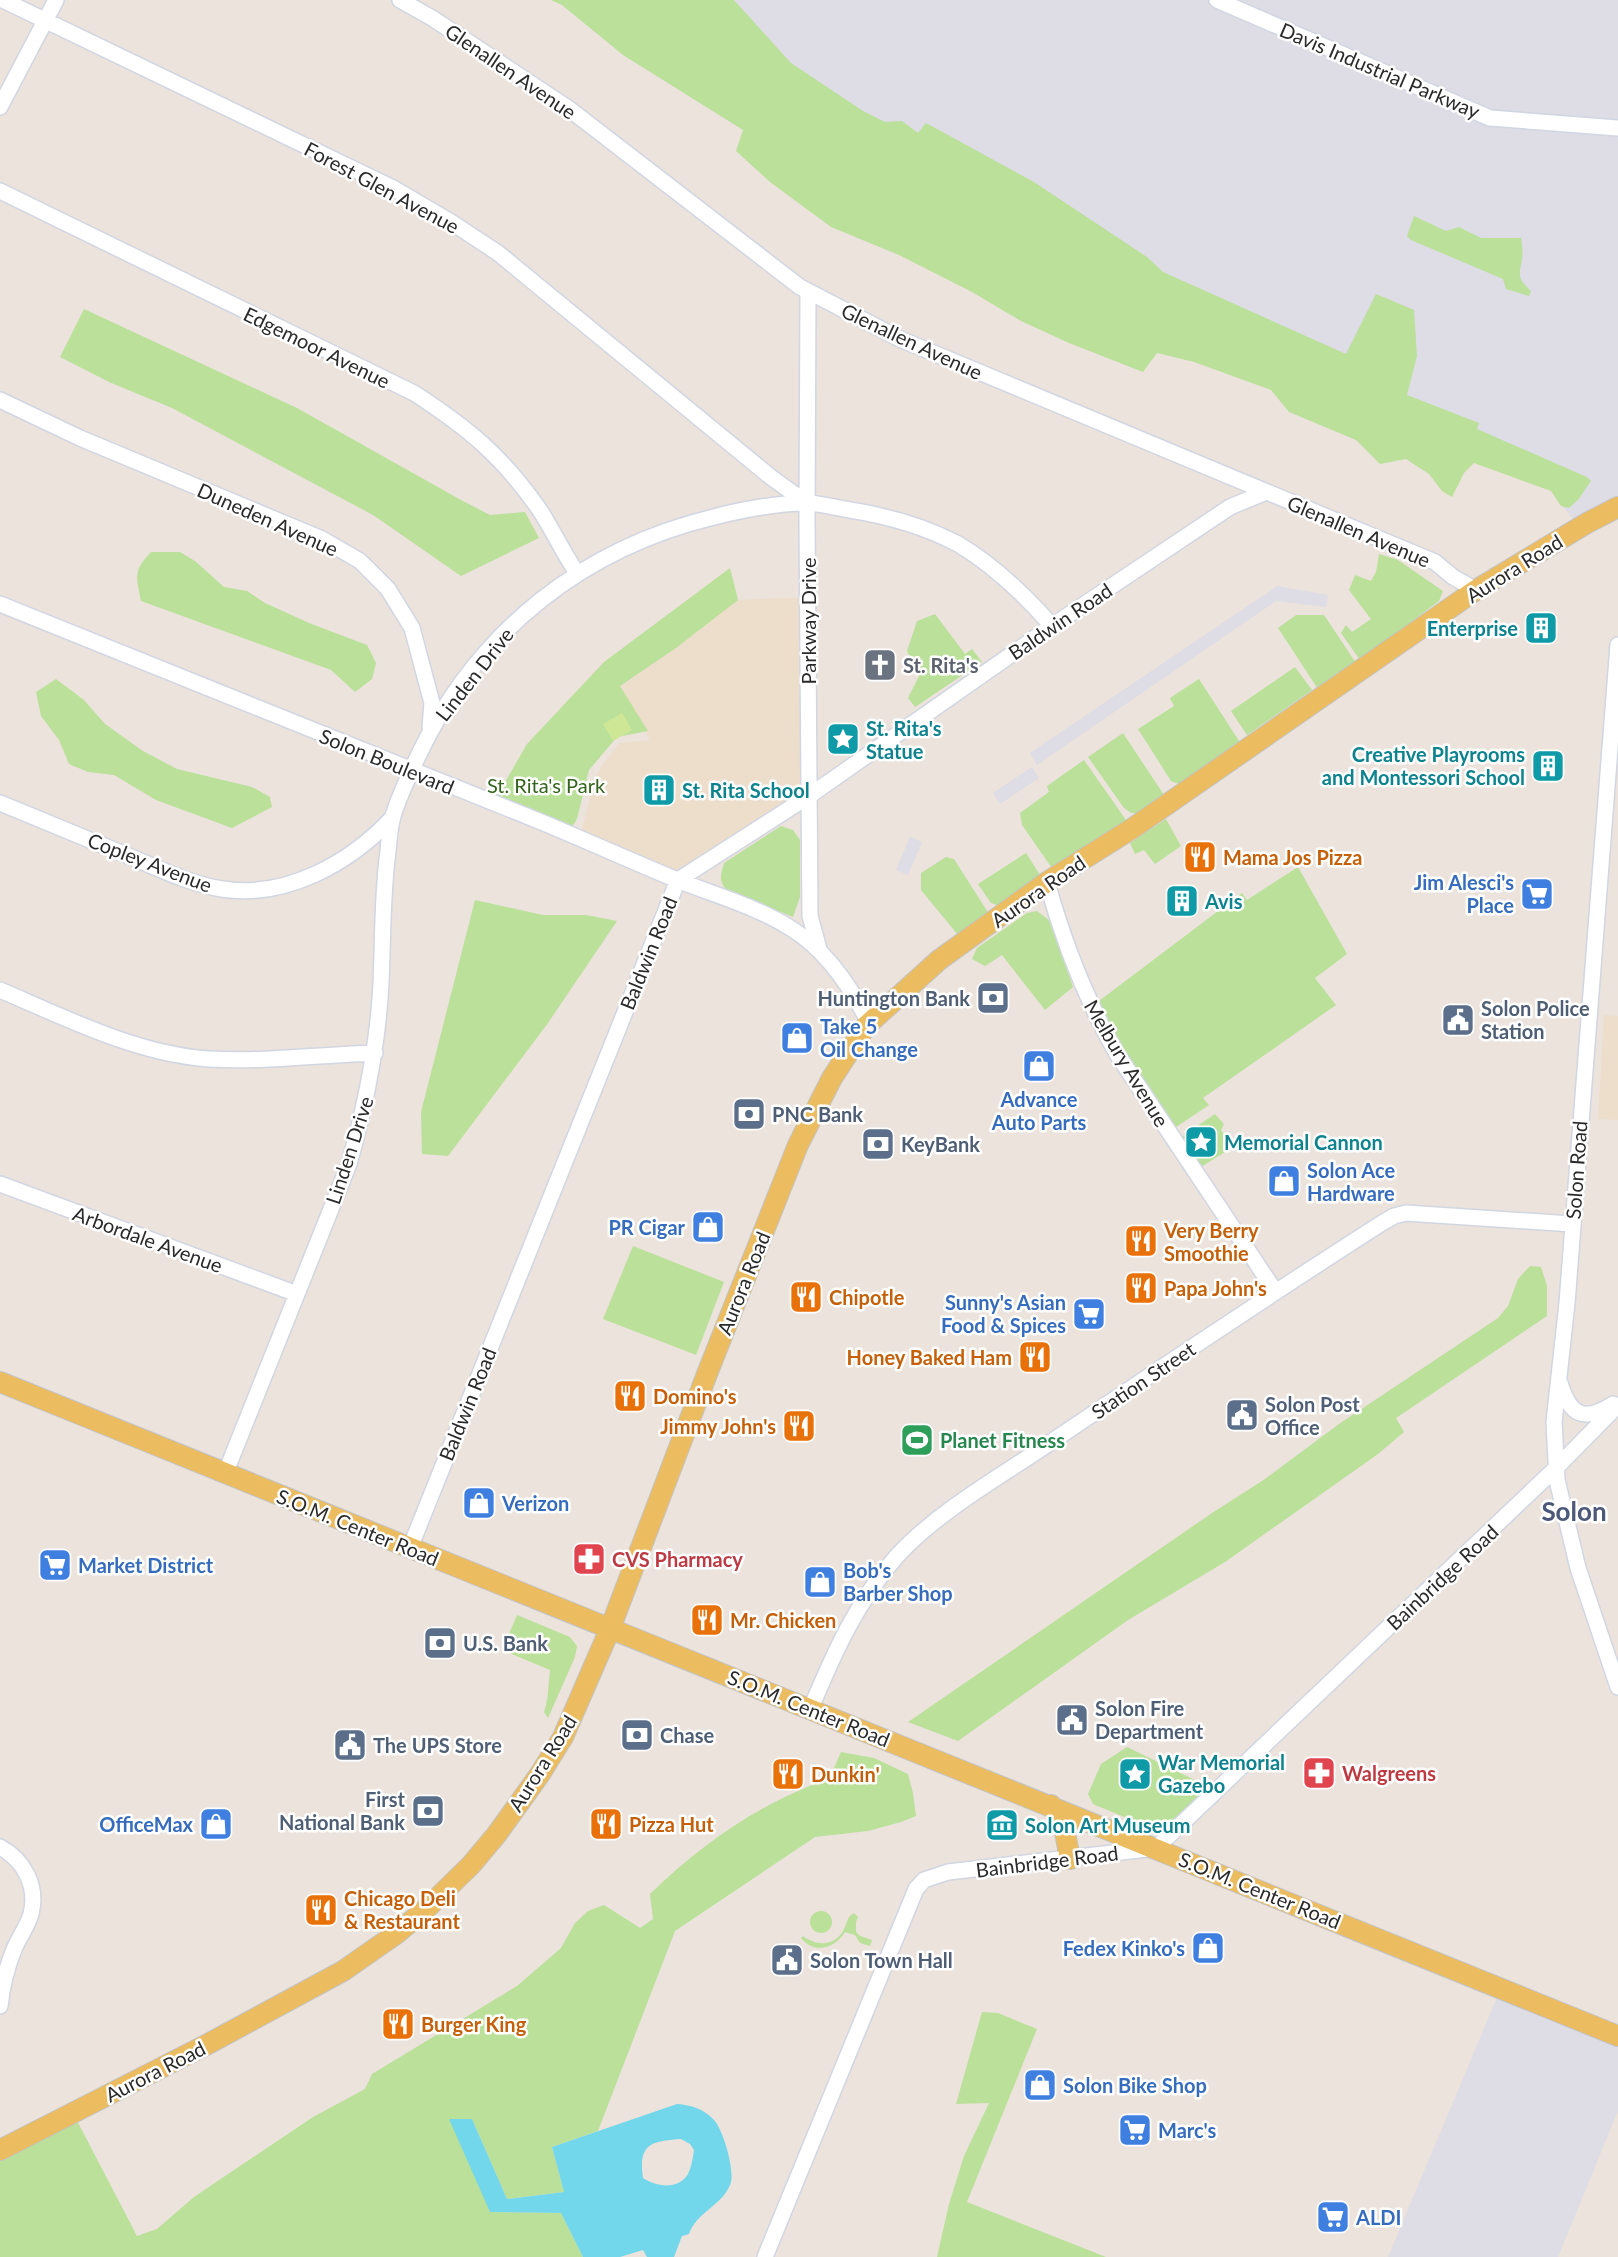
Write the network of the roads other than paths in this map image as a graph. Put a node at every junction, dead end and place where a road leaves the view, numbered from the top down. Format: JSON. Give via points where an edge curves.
{"nodes":[{"id":1,"x":3,"y":0,"type":"edge"},
{"id":2,"x":56,"y":0,"type":"edge"},
{"id":3,"x":400,"y":0,"type":"edge"},
{"id":4,"x":1217,"y":0,"type":"edge"},
{"id":5,"x":46,"y":20,"type":"junction"},
{"id":6,"x":0,"y":106,"type":"edge"},
{"id":7,"x":1618,"y":128,"type":"edge"},
{"id":8,"x":0,"y":191,"type":"edge"},
{"id":9,"x":808,"y":291,"type":"junction"},
{"id":10,"x":0,"y":400,"type":"edge"},
{"id":11,"x":1266,"y":492,"type":"junction"},
{"id":12,"x":807,"y":503,"type":"junction"},
{"id":13,"x":1618,"y":507,"type":"edge"},
{"id":14,"x":577,"y":573,"type":"junction"},
{"id":15,"x":1476,"y":590,"type":"junction"},
{"id":16,"x":0,"y":604,"type":"edge"},
{"id":17,"x":1052,"y":626,"type":"junction"},
{"id":18,"x":1618,"y":645,"type":"edge"},
{"id":19,"x":430,"y":733,"type":"junction"},
{"id":20,"x":411,"y":770,"type":"junction"},
{"id":21,"x":809,"y":796,"type":"junction"},
{"id":22,"x":0,"y":803,"type":"edge"},
{"id":23,"x":392,"y":818,"type":"junction"},
{"id":24,"x":678,"y":880,"type":"junction"},
{"id":25,"x":1047,"y":882,"type":"junction"},
{"id":26,"x":819,"y":949,"type":"junction"},
{"id":27,"x":0,"y":990,"type":"edge"},
{"id":28,"x":869,"y":1023,"type":"junction"},
{"id":29,"x":375,"y":1053,"type":"junction"},
{"id":30,"x":0,"y":1184,"type":"edge"},
{"id":31,"x":1572,"y":1224,"type":"junction"},
{"id":32,"x":1275,"y":1291,"type":"junction"},
{"id":33,"x":297,"y":1294,"type":"junction"},
{"id":34,"x":1559,"y":1380,"type":"junction"},
{"id":35,"x":0,"y":1382,"type":"edge"},
{"id":36,"x":1618,"y":1403,"type":"edge"},
{"id":37,"x":1556,"y":1468,"type":"junction"},
{"id":38,"x":225,"y":1474,"type":"junction"},
{"id":39,"x":410,"y":1548,"type":"junction"},
{"id":40,"x":610,"y":1629,"type":"junction"},
{"id":41,"x":1618,"y":1687,"type":"edge"},
{"id":42,"x":811,"y":1708,"type":"junction"},
{"id":43,"x":1051,"y":1805,"type":"junction"},
{"id":44,"x":0,"y":1847,"type":"edge"},
{"id":45,"x":1156,"y":1848,"type":"junction"},
{"id":46,"x":1070,"y":1858,"type":"junction"},
{"id":47,"x":0,"y":2006,"type":"edge"},
{"id":48,"x":1618,"y":2036,"type":"edge"},
{"id":49,"x":0,"y":2150,"type":"edge"},
{"id":50,"x":765,"y":2257,"type":"edge"}],
"edges":[{"from":1,"to":5,"type":"street","name":"Forest Glen Avenue"},
{"from":2,"to":5,"type":"street"},
{"from":3,"to":9,"type":"street","name":"Glenallen Avenue","via":[[568,108]]},
{"from":4,"to":7,"type":"street","name":"Davis Industrial Parkway","via":[[1490,118]]},
{"from":5,"to":6,"type":"street"},
{"from":5,"to":12,"type":"street","name":"Forest Glen Avenue","via":[[393,188],[451,222],[539,286]]},
{"from":8,"to":14,"type":"street","name":"Edgemoor Avenue","via":[[414,393],[446,414],[500,458],[540,511]]},
{"from":9,"to":11,"type":"street","name":"Glenallen Avenue","via":[[900,339]]},
{"from":9,"to":12,"type":"street","name":"Parkway Drive"},
{"from":10,"to":19,"type":"street","name":"Duneden Avenue","via":[[80,438],[322,539],[360,561],[388,590],[412,628],[432,704]]},
{"from":11,"to":15,"type":"street","name":"Glenallen Avenue","via":[[1435,562]]},
{"from":11,"to":17,"type":"street","name":"Baldwin Road","via":[[1230,507]]},
{"from":12,"to":14,"type":"street","name":"Linden Drive","via":[[743,510],[664,530]]},
{"from":12,"to":17,"type":"street","name":"Linden Drive","via":[[906,522],[956,543],[999,572]]},
{"from":12,"to":21,"type":"street","name":"Parkway Drive"},
{"from":13,"to":15,"type":"main road","name":"Aurora Road"},
{"from":14,"to":19,"type":"street","name":"Linden Drive","via":[[520,616],[490,647],[455,691]]},
{"from":15,"to":25,"type":"main road","name":"Aurora Road","via":[[1133,828]]},
{"from":16,"to":20,"type":"street","name":"Solon Boulevard"},
{"from":17,"to":21,"type":"street","name":"Baldwin Road"},
{"from":18,"to":31,"type":"street","name":"Solon Road"},
{"from":19,"to":20,"type":"street","name":"Linden Drive"},
{"from":20,"to":23,"type":"street","name":"Linden Drive"},
{"from":20,"to":24,"type":"street","name":"Solon Boulevard"},
{"from":21,"to":24,"type":"street","name":"Baldwin Road"},
{"from":21,"to":26,"type":"street","name":"Parkway Drive","via":[[810,916]]},
{"from":22,"to":23,"type":"street","name":"Copley Avenue","via":[[187,880],[222,889],[260,890],[303,880],[340,862],[378,834]]},
{"from":23,"to":29,"type":"street","name":"Linden Drive","via":[[384,874]]},
{"from":24,"to":26,"type":"street","name":"Solon Boulevard","via":[[774,919]]},
{"from":24,"to":39,"type":"street","name":"Baldwin Road"},
{"from":25,"to":28,"type":"main road","name":"Aurora Road","via":[[939,960]]},
{"from":25,"to":32,"type":"street","name":"Melbury Avenue","via":[[1062,936],[1098,1023]]},
{"from":26,"to":28,"type":"street","name":"Solon Boulevard"},
{"from":27,"to":29,"type":"street","via":[[101,1031],[173,1053],[208,1059]]},
{"from":28,"to":40,"type":"main road","name":"Aurora Road","via":[[832,1078],[798,1145]]},
{"from":29,"to":33,"type":"street","name":"Linden Drive","via":[[349,1164]]},
{"from":30,"to":33,"type":"street","name":"Arbordale Avenue"},
{"from":31,"to":32,"type":"street","name":"Station Street","via":[[1448,1214],[1400,1215],[1382,1222]]},
{"from":31,"to":34,"type":"street","name":"Solon Road"},
{"from":32,"to":42,"type":"street","name":"Station Street","via":[[914,1538],[861,1602]]},
{"from":33,"to":38,"type":"street","name":"Linden Drive"},
{"from":34,"to":36,"type":"street","via":[[1574,1411],[1586,1416]]},
{"from":34,"to":37,"type":"street","name":"Solon Road","via":[[1554,1422]]},
{"from":35,"to":38,"type":"main road","name":"S.O.M. Center Road"},
{"from":36,"to":37,"type":"street","name":"Bainbridge Road"},
{"from":37,"to":41,"type":"street","name":"Solon Road","via":[[1578,1568]]},
{"from":37,"to":45,"type":"street","name":"Bainbridge Road"},
{"from":38,"to":39,"type":"main road","name":"S.O.M. Center Road"},
{"from":39,"to":40,"type":"main road","name":"S.O.M. Center Road"},
{"from":40,"to":42,"type":"main road","name":"S.O.M. Center Road"},
{"from":40,"to":49,"type":"main road","name":"Aurora Road","via":[[563,1737],[540,1774],[471,1865],[396,1935],[343,1971]]},
{"from":42,"to":43,"type":"main road","name":"S.O.M. Center Road"},
{"from":43,"to":45,"type":"main road","name":"S.O.M. Center Road"},
{"from":43,"to":46,"type":"main road","via":[[1063,1822]]},
{"from":44,"to":47,"type":"street","via":[[22,1866],[33,1895],[31,1915],[8,1968]]},
{"from":45,"to":46,"type":"street","name":"Bainbridge Road"},
{"from":45,"to":48,"type":"main road","name":"S.O.M. Center Road"},
{"from":46,"to":50,"type":"street","name":"Bainbridge Road","via":[[948,1872],[924,1880],[916,1889]]}]}
